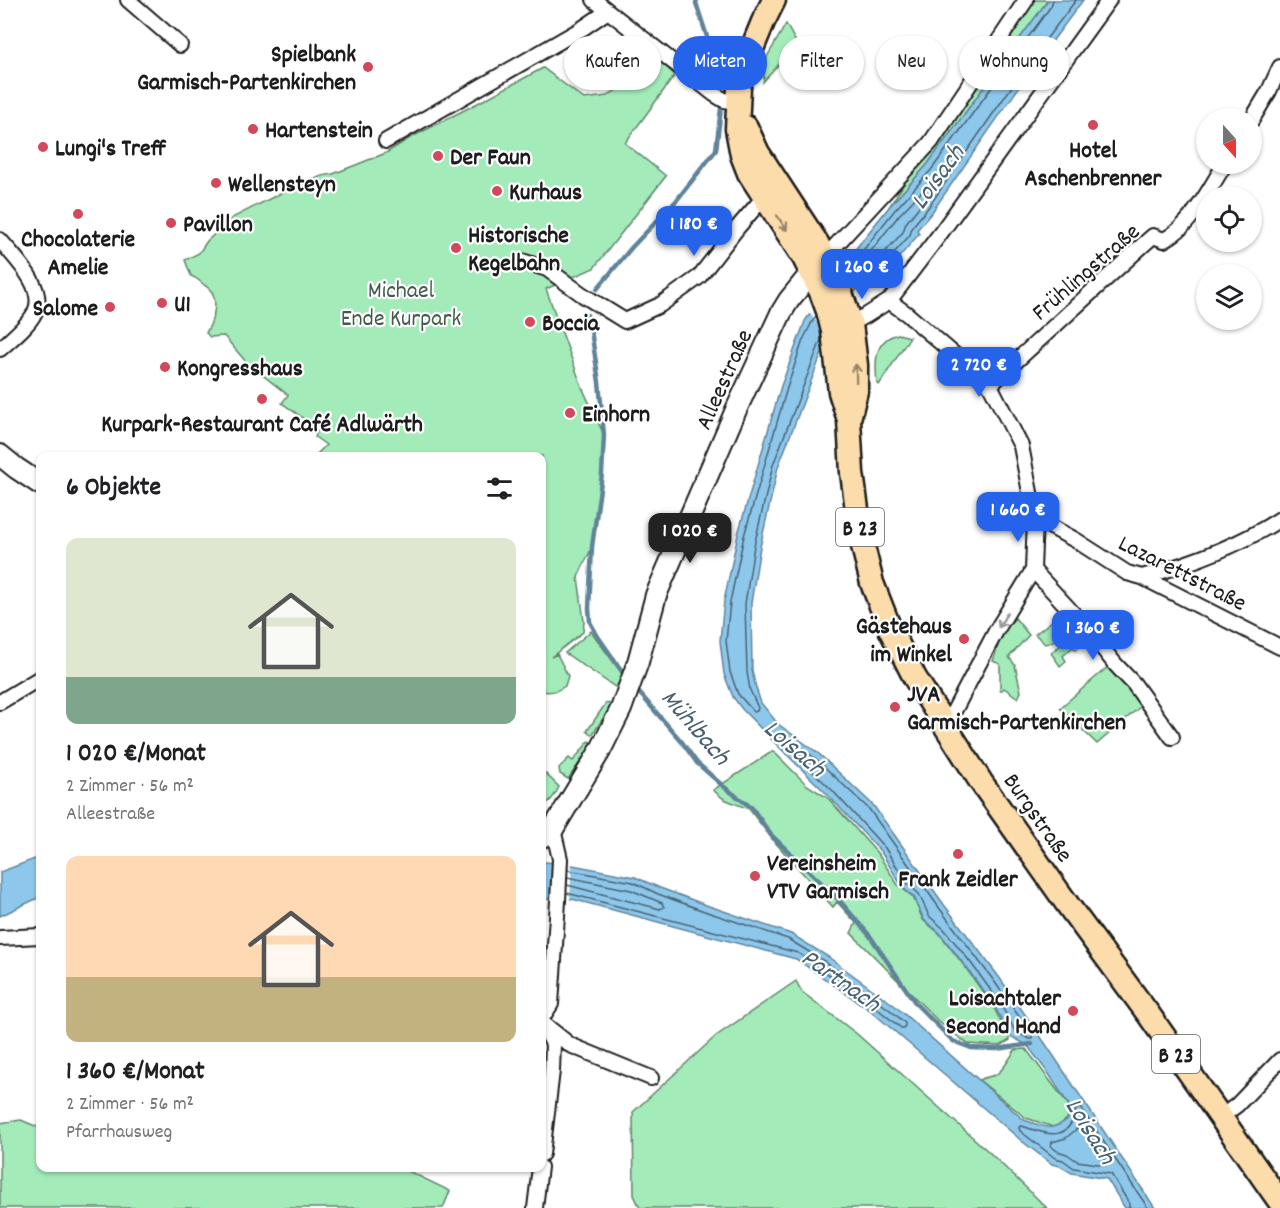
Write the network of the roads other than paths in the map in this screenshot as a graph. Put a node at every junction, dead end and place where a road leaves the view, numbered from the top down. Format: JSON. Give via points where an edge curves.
{"nodes":[{"id":1,"x":128,"y":0,"type":"edge"},
{"id":2,"x":774,"y":0,"type":"edge"},
{"id":3,"x":1026,"y":0,"type":"edge"},
{"id":4,"x":1108,"y":0,"type":"edge"},
{"id":5,"x":602,"y":4,"type":"edge"},
{"id":6,"x":180,"y":45,"type":"dead end"},
{"id":7,"x":1280,"y":67,"type":"edge"},
{"id":8,"x":738,"y":102,"type":"junction"},
{"id":9,"x":1259,"y":108,"type":"edge"},
{"id":10,"x":386,"y":141,"type":"dead end"},
{"id":11,"x":1219,"y":174,"type":"edge"},
{"id":12,"x":764,"y":197,"type":"junction"},
{"id":13,"x":0,"y":240,"type":"edge"},
{"id":14,"x":6,"y":257,"type":"edge"},
{"id":15,"x":522,"y":261,"type":"dead end"},
{"id":16,"x":823,"y":274,"type":"junction"},
{"id":17,"x":889,"y":301,"type":"junction"},
{"id":18,"x":840,"y":335,"type":"junction"},
{"id":19,"x":0,"y":349,"type":"edge"},
{"id":20,"x":990,"y":385,"type":"junction"},
{"id":21,"x":0,"y":455,"type":"edge"},
{"id":22,"x":8,"y":466,"type":"edge"},
{"id":23,"x":36,"y":482,"type":"edge"},
{"id":24,"x":1035,"y":518,"type":"junction"},
{"id":25,"x":1280,"y":519,"type":"edge"},
{"id":26,"x":1033,"y":570,"type":"junction"},
{"id":27,"x":1142,"y":577,"type":"junction"},
{"id":28,"x":1280,"y":646,"type":"edge"},
{"id":29,"x":36,"y":680,"type":"edge"},
{"id":30,"x":0,"y":702,"type":"edge"},
{"id":31,"x":945,"y":728,"type":"junction"},
{"id":32,"x":1172,"y":737,"type":"dead end"},
{"id":33,"x":547,"y":833,"type":"edge"},
{"id":34,"x":36,"y":936,"type":"edge"},
{"id":35,"x":0,"y":938,"type":"edge"},
{"id":36,"x":546,"y":1013,"type":"edge"},
{"id":37,"x":546,"y":1024,"type":"edge"},
{"id":38,"x":546,"y":1029,"type":"edge"},
{"id":39,"x":1280,"y":1060,"type":"edge"},
{"id":40,"x":651,"y":1078,"type":"dead end"},
{"id":41,"x":1221,"y":1117,"type":"junction"},
{"id":42,"x":546,"y":1121,"type":"edge"},
{"id":43,"x":539,"y":1172,"type":"edge"},
{"id":44,"x":1280,"y":1202,"type":"edge"},
{"id":45,"x":535,"y":1208,"type":"edge"}],
"edges":[{"from":1,"to":6,"type":"street"},
{"from":2,"to":8,"type":"main road","number":"B 23","via":[[742,73]]},
{"from":3,"to":16,"type":"street","name":"Alleestraße","via":[[931,142]]},
{"from":4,"to":17,"type":"street"},
{"from":5,"to":8,"type":"street","via":[[714,94]]},
{"from":5,"to":10,"type":"street","via":[[583,28]]},
{"from":7,"to":9,"type":"street"},
{"from":8,"to":12,"type":"main road","number":"B 23","via":[[737,129],[742,155]]},
{"from":8,"to":16,"type":"main road","number":"B 23","via":[[758,153],[797,211]]},
{"from":11,"to":20,"type":"street","name":"Frühlingstraße","via":[[1181,229],[1164,240],[1153,236]]},
{"from":12,"to":15,"type":"street","via":[[699,277],[660,305],[625,321],[547,269]]},
{"from":12,"to":16,"type":"main road","number":"B 23","one_way":true,"via":[[804,258]]},
{"from":13,"to":14,"type":"street"},
{"from":14,"to":19,"type":"street","via":[[34,284],[38,305]]},
{"from":16,"to":18,"type":"main road","number":"B 23","via":[[845,304]]},
{"from":16,"to":33,"type":"street","name":"Alleestraße","via":[[789,300],[781,313],[656,595],[639,662],[621,709],[600,751]]},
{"from":17,"to":18,"type":"street"},
{"from":17,"to":20,"type":"street"},
{"from":18,"to":31,"type":"main road","name":"Burgstraße","number":"B 23","via":[[856,365],[856,390],[849,420],[855,501],[872,583],[890,629]]},
{"from":20,"to":24,"type":"street","via":[[1021,446]]},
{"from":21,"to":22,"type":"street"},
{"from":22,"to":23,"type":"street"},
{"from":24,"to":26,"type":"street"},
{"from":24,"to":27,"type":"street","name":"Lazarettstraße","via":[[1128,573]]},
{"from":25,"to":27,"type":"street","via":[[1238,543]]},
{"from":26,"to":31,"type":"street","one_way":true},
{"from":26,"to":32,"type":"street","via":[[1086,626]]},
{"from":27,"to":28,"type":"street","name":"Lazarettstraße"},
{"from":29,"to":30,"type":"street"},
{"from":31,"to":41,"type":"main road","name":"Burgstraße","number":"B 23"},
{"from":33,"to":36,"type":"street","via":[[560,859],[551,1004]]},
{"from":34,"to":35,"type":"street"},
{"from":37,"to":40,"type":"street","via":[[570,1045]]},
{"from":38,"to":42,"type":"street","via":[[553,1044]]},
{"from":39,"to":41,"type":"street"},
{"from":41,"to":44,"type":"main road","name":"Burgstraße","number":"B 23"},
{"from":43,"to":45,"type":"street"}]}
